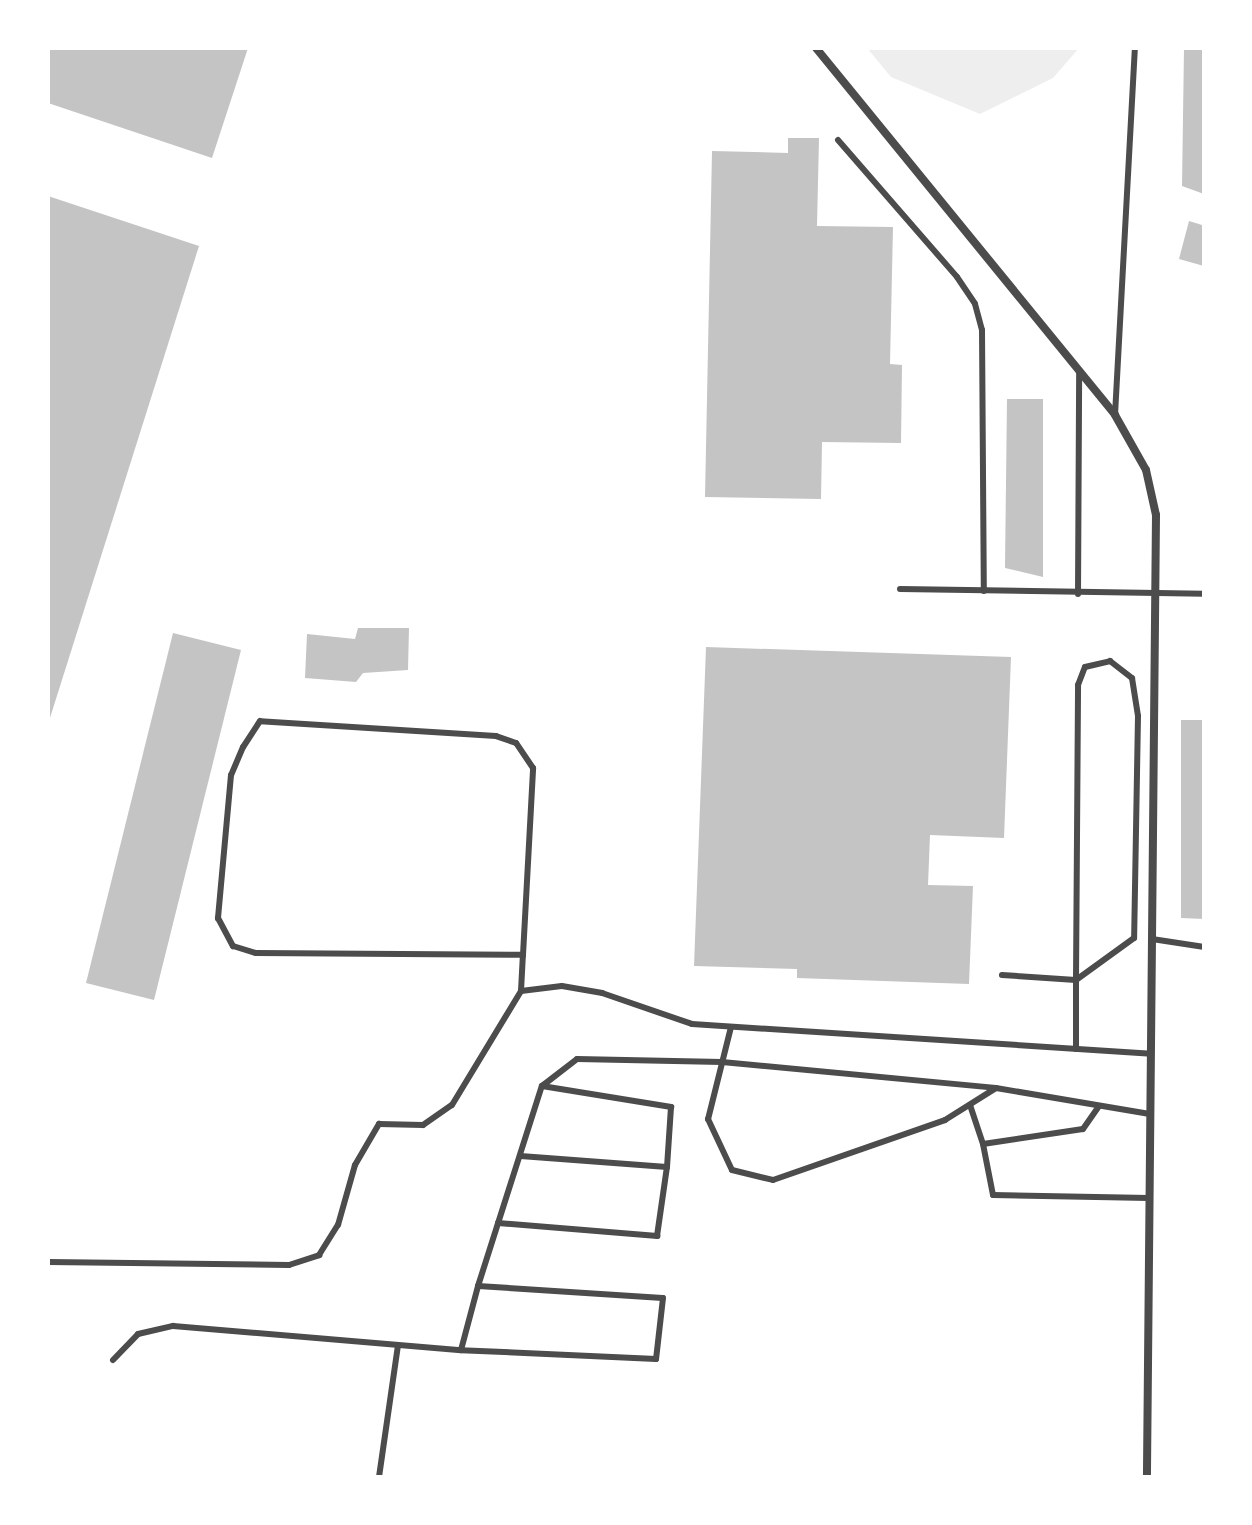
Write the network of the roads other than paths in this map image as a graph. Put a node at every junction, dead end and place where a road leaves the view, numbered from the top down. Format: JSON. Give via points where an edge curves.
{"nodes":[{"id":1,"x":816,"y":48,"type":"edge"},
{"id":2,"x":1135,"y":48,"type":"edge"},
{"id":3,"x":838,"y":140,"type":"dead end"},
{"id":4,"x":1079,"y":371,"type":"junction"},
{"id":5,"x":1115,"y":415,"type":"junction"},
{"id":6,"x":900,"y":589,"type":"dead end"},
{"id":7,"x":984,"y":591,"type":"junction"},
{"id":8,"x":1078,"y":594,"type":"junction"},
{"id":9,"x":1155,"y":594,"type":"junction"},
{"id":10,"x":1204,"y":594,"type":"edge"},
{"id":11,"x":1152,"y":939,"type":"junction"},
{"id":12,"x":1204,"y":947,"type":"edge"},
{"id":13,"x":523,"y":955,"type":"junction"},
{"id":14,"x":1002,"y":975,"type":"dead end"},
{"id":15,"x":1076,"y":980,"type":"junction"},
{"id":16,"x":521,"y":991,"type":"junction"},
{"id":17,"x":731,"y":1027,"type":"junction"},
{"id":18,"x":1076,"y":1049,"type":"junction"},
{"id":19,"x":1151,"y":1054,"type":"junction"},
{"id":20,"x":722,"y":1062,"type":"junction"},
{"id":21,"x":542,"y":1086,"type":"junction"},
{"id":22,"x":996,"y":1088,"type":"junction"},
{"id":23,"x":970,"y":1105,"type":"junction"},
{"id":24,"x":1099,"y":1106,"type":"junction"},
{"id":25,"x":1150,"y":1114,"type":"junction"},
{"id":26,"x":983,"y":1144,"type":"junction"},
{"id":27,"x":520,"y":1156,"type":"junction"},
{"id":28,"x":667,"y":1167,"type":"junction"},
{"id":29,"x":1149,"y":1198,"type":"junction"},
{"id":30,"x":498,"y":1223,"type":"junction"},
{"id":31,"x":48,"y":1262,"type":"edge"},
{"id":32,"x":478,"y":1286,"type":"junction"},
{"id":33,"x":398,"y":1345,"type":"junction"},
{"id":34,"x":461,"y":1350,"type":"junction"},
{"id":35,"x":113,"y":1360,"type":"dead end"},
{"id":36,"x":1146,"y":1475,"type":"edge"},
{"id":37,"x":379,"y":1477,"type":"edge"}],
"edges":[{"from":1,"to":4,"type":"street"},
{"from":2,"to":5,"type":"lane"},
{"from":3,"to":7,"type":"lane","via":[[975,304],[982,330]]},
{"from":4,"to":5,"type":"street"},
{"from":4,"to":8,"type":"lane"},
{"from":5,"to":9,"type":"street","via":[[1146,470],[1156,515]]},
{"from":6,"to":7,"type":"lane"},
{"from":7,"to":8,"type":"lane"},
{"from":8,"to":9,"type":"lane"},
{"from":9,"to":10,"type":"lane"},
{"from":9,"to":11,"type":"street"},
{"from":11,"to":12,"type":"lane"},
{"from":11,"to":19,"type":"street"},
{"from":13,"to":13,"type":"lane","via":[[533,768],[516,743],[496,736],[260,721],[231,775],[218,918],[233,946],[256,953]]},
{"from":13,"to":16,"type":"lane"},
{"from":14,"to":15,"type":"lane"},
{"from":15,"to":15,"type":"lane","via":[[1078,685],[1085,667],[1110,661],[1132,678],[1138,716],[1134,938]]},
{"from":15,"to":18,"type":"lane"},
{"from":16,"to":17,"type":"lane","via":[[562,986],[602,993],[692,1024]]},
{"from":16,"to":31,"type":"lane","via":[[452,1105],[423,1125],[379,1124],[355,1165],[338,1225],[319,1255],[289,1265]]},
{"from":17,"to":18,"type":"lane"},
{"from":17,"to":20,"type":"lane"},
{"from":18,"to":19,"type":"lane"},
{"from":19,"to":25,"type":"street"},
{"from":20,"to":21,"type":"lane","via":[[577,1059]]},
{"from":20,"to":22,"type":"lane"},
{"from":20,"to":23,"type":"lane","via":[[708,1119],[732,1170],[773,1180],[945,1120]]},
{"from":21,"to":27,"type":"lane"},
{"from":21,"to":28,"type":"lane","via":[[671,1107]]},
{"from":22,"to":23,"type":"lane"},
{"from":22,"to":24,"type":"lane"},
{"from":23,"to":26,"type":"lane"},
{"from":24,"to":25,"type":"lane"},
{"from":24,"to":26,"type":"lane","via":[[1083,1129]]},
{"from":25,"to":29,"type":"street"},
{"from":26,"to":29,"type":"lane","via":[[993,1195]]},
{"from":27,"to":28,"type":"lane"},
{"from":27,"to":30,"type":"lane"},
{"from":28,"to":30,"type":"lane","via":[[657,1236]]},
{"from":29,"to":36,"type":"street"},
{"from":30,"to":32,"type":"lane"},
{"from":32,"to":34,"type":"lane"},
{"from":32,"to":34,"type":"lane","via":[[663,1298],[656,1359]]},
{"from":33,"to":34,"type":"lane"},
{"from":33,"to":35,"type":"lane","via":[[173,1326],[138,1334]]},
{"from":33,"to":37,"type":"lane"}]}
